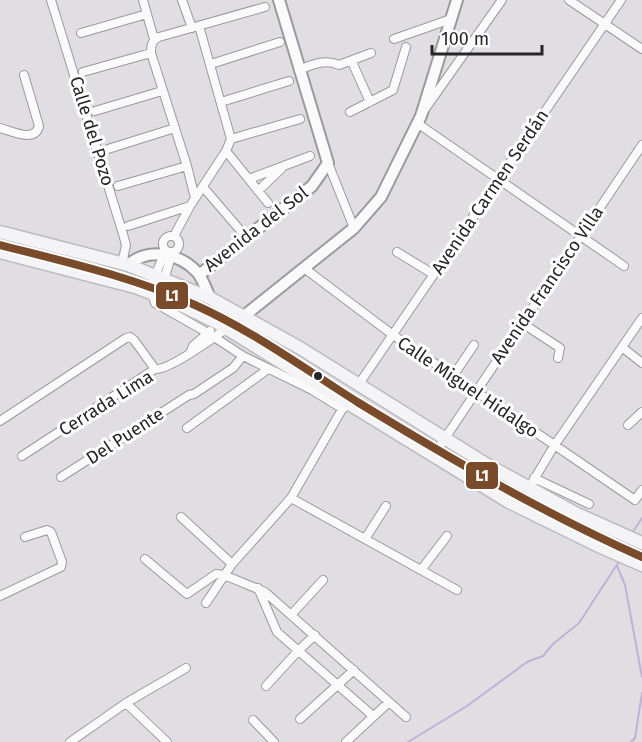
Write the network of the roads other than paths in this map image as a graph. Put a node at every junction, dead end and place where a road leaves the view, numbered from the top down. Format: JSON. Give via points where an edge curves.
{"nodes":[{"id":1,"x":51,"y":0,"type":"edge"},
{"id":2,"x":143,"y":0,"type":"edge"},
{"id":3,"x":182,"y":0,"type":"edge"},
{"id":4,"x":279,"y":0,"type":"edge"},
{"id":5,"x":457,"y":0,"type":"edge"},
{"id":6,"x":502,"y":0,"type":"edge"},
{"id":7,"x":569,"y":0,"type":"edge"},
{"id":8,"x":621,"y":0,"type":"edge"},
{"id":9,"x":265,"y":7,"type":"dead end"},
{"id":10,"x":147,"y":14,"type":"junction"},
{"id":11,"x":451,"y":19,"type":"junction"},
{"id":12,"x":605,"y":24,"type":"junction"},
{"id":13,"x":195,"y":27,"type":"junction"},
{"id":14,"x":81,"y":33,"type":"dead end"},
{"id":15,"x":154,"y":39,"type":"junction"},
{"id":16,"x":394,"y":39,"type":"dead end"},
{"id":17,"x":280,"y":42,"type":"dead end"},
{"id":18,"x":406,"y":47,"type":"dead end"},
{"id":19,"x":642,"y":49,"type":"edge"},
{"id":20,"x":151,"y":53,"type":"junction"},
{"id":21,"x":371,"y":53,"type":"dead end"},
{"id":22,"x":351,"y":62,"type":"junction"},
{"id":23,"x":211,"y":64,"type":"junction"},
{"id":24,"x":299,"y":70,"type":"junction"},
{"id":25,"x":83,"y":72,"type":"dead end"},
{"id":26,"x":24,"y":75,"type":"dead end"},
{"id":27,"x":289,"y":81,"type":"dead end"},
{"id":28,"x":162,"y":91,"type":"junction"},
{"id":29,"x":221,"y":102,"type":"junction"},
{"id":30,"x":370,"y":102,"type":"junction"},
{"id":31,"x":95,"y":111,"type":"dead end"},
{"id":32,"x":350,"y":112,"type":"dead end"},
{"id":33,"x":300,"y":119,"type":"dead end"},
{"id":34,"x":419,"y":119,"type":"junction"},
{"id":35,"x":0,"y":128,"type":"edge"},
{"id":36,"x":175,"y":128,"type":"junction"},
{"id":37,"x":231,"y":139,"type":"junction"},
{"id":38,"x":642,"y":145,"type":"edge"},
{"id":39,"x":108,"y":149,"type":"dead end"},
{"id":40,"x":226,"y":151,"type":"junction"},
{"id":41,"x":310,"y":156,"type":"dead end"},
{"id":42,"x":328,"y":163,"type":"junction"},
{"id":43,"x":187,"y":166,"type":"junction"},
{"id":44,"x":284,"y":167,"type":"junction"},
{"id":45,"x":499,"y":178,"type":"junction"},
{"id":46,"x":249,"y":179,"type":"junction"},
{"id":47,"x":118,"y":186,"type":"dead end"},
{"id":48,"x":203,"y":187,"type":"junction"},
{"id":49,"x":258,"y":191,"type":"junction"},
{"id":50,"x":195,"y":198,"type":"junction"},
{"id":51,"x":268,"y":202,"type":"dead end"},
{"id":52,"x":190,"y":206,"type":"junction"},
{"id":53,"x":128,"y":226,"type":"dead end"},
{"id":54,"x":354,"y":228,"type":"junction"},
{"id":55,"x":240,"y":230,"type":"dead end"},
{"id":56,"x":0,"y":232,"type":"edge"},
{"id":57,"x":174,"y":236,"type":"junction"},
{"id":58,"x":581,"y":236,"type":"junction"},
{"id":59,"x":0,"y":252,"type":"edge"},
{"id":60,"x":397,"y":252,"type":"dead end"},
{"id":61,"x":168,"y":253,"type":"junction"},
{"id":62,"x":125,"y":264,"type":"junction"},
{"id":63,"x":624,"y":266,"type":"dead end"},
{"id":64,"x":304,"y":268,"type":"junction"},
{"id":65,"x":433,"y":274,"type":"junction"},
{"id":66,"x":199,"y":275,"type":"junction"},
{"id":67,"x":160,"y":276,"type":"junction"},
{"id":68,"x":154,"y":294,"type":"junction"},
{"id":69,"x":210,"y":298,"type":"junction"},
{"id":70,"x":244,"y":316,"type":"junction"},
{"id":71,"x":642,"y":318,"type":"edge"},
{"id":72,"x":522,"y":323,"type":"junction"},
{"id":73,"x":222,"y":325,"type":"junction"},
{"id":74,"x":211,"y":335,"type":"junction"},
{"id":75,"x":393,"y":335,"type":"junction"},
{"id":76,"x":474,"y":345,"type":"dead end"},
{"id":77,"x":622,"y":347,"type":"junction"},
{"id":78,"x":243,"y":356,"type":"junction"},
{"id":79,"x":558,"y":358,"type":"dead end"},
{"id":80,"x":642,"y":363,"type":"edge"},
{"id":81,"x":155,"y":369,"type":"junction"},
{"id":82,"x":268,"y":369,"type":"junction"},
{"id":83,"x":453,"y":376,"type":"junction"},
{"id":84,"x":359,"y":384,"type":"junction"},
{"id":85,"x":475,"y":392,"type":"junction"},
{"id":86,"x":331,"y":397,"type":"junction"},
{"id":87,"x":344,"y":406,"type":"junction"},
{"id":88,"x":642,"y":412,"type":"edge"},
{"id":89,"x":0,"y":421,"type":"edge"},
{"id":90,"x":627,"y":425,"type":"dead end"},
{"id":91,"x":187,"y":428,"type":"dead end"},
{"id":92,"x":444,"y":438,"type":"junction"},
{"id":93,"x":555,"y":446,"type":"junction"},
{"id":94,"x":22,"y":456,"type":"dead end"},
{"id":95,"x":433,"y":456,"type":"junction"},
{"id":96,"x":61,"y":477,"type":"dead end"},
{"id":97,"x":532,"y":483,"type":"junction"},
{"id":98,"x":642,"y":490,"type":"edge"},
{"id":99,"x":291,"y":498,"type":"junction"},
{"id":100,"x":589,"y":504,"type":"dead end"},
{"id":101,"x":386,"y":506,"type":"dead end"},
{"id":102,"x":181,"y":517,"type":"dead end"},
{"id":103,"x":447,"y":536,"type":"dead end"},
{"id":104,"x":25,"y":537,"type":"dead end"},
{"id":105,"x":365,"y":539,"type":"junction"},
{"id":106,"x":640,"y":542,"type":"edge"},
{"id":107,"x":145,"y":559,"type":"dead end"},
{"id":108,"x":232,"y":564,"type":"junction"},
{"id":109,"x":642,"y":565,"type":"edge"},
{"id":110,"x":421,"y":570,"type":"junction"},
{"id":111,"x":224,"y":575,"type":"junction"},
{"id":112,"x":323,"y":580,"type":"dead end"},
{"id":113,"x":258,"y":588,"type":"junction"},
{"id":114,"x":457,"y":590,"type":"dead end"},
{"id":115,"x":0,"y":596,"type":"edge"},
{"id":116,"x":206,"y":603,"type":"dead end"},
{"id":117,"x":291,"y":615,"type":"junction"},
{"id":118,"x":315,"y":635,"type":"junction"},
{"id":119,"x":298,"y":651,"type":"junction"},
{"id":120,"x":186,"y":668,"type":"dead end"},
{"id":121,"x":354,"y":670,"type":"junction"},
{"id":122,"x":266,"y":686,"type":"dead end"},
{"id":123,"x":339,"y":686,"type":"junction"},
{"id":124,"x":388,"y":702,"type":"junction"},
{"id":125,"x":126,"y":703,"type":"junction"},
{"id":126,"x":373,"y":716,"type":"junction"},
{"id":127,"x":406,"y":717,"type":"dead end"},
{"id":128,"x":300,"y":719,"type":"dead end"},
{"id":129,"x":253,"y":720,"type":"dead end"},
{"id":130,"x":70,"y":742,"type":"edge"},
{"id":131,"x":167,"y":742,"type":"edge"},
{"id":132,"x":274,"y":742,"type":"edge"},
{"id":133,"x":346,"y":742,"type":"edge"}],
"edges":[{"from":1,"to":62,"type":"street","name":"Calle del Pozo","via":[[123,234]]},
{"from":2,"to":10,"type":"street"},
{"from":3,"to":13,"type":"street"},
{"from":4,"to":24,"type":"main road"},
{"from":5,"to":11,"type":"main road"},
{"from":6,"to":34,"type":"street"},
{"from":7,"to":12,"type":"street"},
{"from":8,"to":12,"type":"street","name":"Avenida Carmen Serdán"},
{"from":9,"to":13,"type":"street"},
{"from":10,"to":14,"type":"street"},
{"from":10,"to":15,"type":"street"},
{"from":11,"to":16,"type":"street"},
{"from":11,"to":34,"type":"main road"},
{"from":12,"to":19,"type":"street"},
{"from":12,"to":45,"type":"street","name":"Avenida Carmen Serdán"},
{"from":13,"to":15,"type":"street"},
{"from":13,"to":23,"type":"street"},
{"from":15,"to":20,"type":"street"},
{"from":17,"to":23,"type":"street"},
{"from":18,"to":30,"type":"street","via":[[393,90]]},
{"from":20,"to":25,"type":"street"},
{"from":20,"to":28,"type":"street"},
{"from":21,"to":22,"type":"street"},
{"from":22,"to":24,"type":"street","via":[[321,62]]},
{"from":22,"to":30,"type":"street"},
{"from":23,"to":29,"type":"street"},
{"from":24,"to":42,"type":"main road"},
{"from":26,"to":35,"type":"street","via":[[38,131],[26,135]]},
{"from":27,"to":29,"type":"street"},
{"from":28,"to":31,"type":"street"},
{"from":28,"to":36,"type":"street"},
{"from":29,"to":37,"type":"street"},
{"from":30,"to":32,"type":"street"},
{"from":33,"to":37,"type":"street"},
{"from":34,"to":45,"type":"street"},
{"from":34,"to":54,"type":"main road","via":[[389,184]]},
{"from":36,"to":39,"type":"street"},
{"from":36,"to":43,"type":"street"},
{"from":37,"to":40,"type":"street"},
{"from":38,"to":58,"type":"street","name":"Avenida Francisco Villa"},
{"from":40,"to":46,"type":"street"},
{"from":40,"to":48,"type":"street"},
{"from":41,"to":44,"type":"street"},
{"from":42,"to":54,"type":"street"},
{"from":42,"to":66,"type":"main road","name":"Avenida del Sol","via":[[312,186]]},
{"from":43,"to":47,"type":"street"},
{"from":43,"to":50,"type":"street"},
{"from":44,"to":46,"type":"street"},
{"from":44,"to":49,"type":"street"},
{"from":45,"to":58,"type":"street"},
{"from":45,"to":65,"type":"street","name":"Avenida Carmen Serdán"},
{"from":46,"to":49,"type":"street"},
{"from":48,"to":50,"type":"street"},
{"from":48,"to":55,"type":"street"},
{"from":49,"to":51,"type":"street"},
{"from":50,"to":52,"type":"street"},
{"from":52,"to":53,"type":"street"},
{"from":52,"to":57,"type":"street"},
{"from":54,"to":64,"type":"main road"},
{"from":56,"to":62,"type":"main road"},
{"from":57,"to":61,"type":"street","via":[[179,245]]},
{"from":57,"to":61,"type":"street","via":[[164,239]]},
{"from":58,"to":63,"type":"street"},
{"from":58,"to":72,"type":"street","name":"Avenida Francisco Villa"},
{"from":59,"to":68,"type":"main road"},
{"from":60,"to":65,"type":"street"},
{"from":61,"to":62,"type":"main road","via":[[139,257]]},
{"from":61,"to":66,"type":"main road"},
{"from":61,"to":67,"type":"street"},
{"from":62,"to":67,"type":"main road"},
{"from":64,"to":70,"type":"main road"},
{"from":64,"to":75,"type":"street","name":"Calle Miguel Hidalgo"},
{"from":65,"to":75,"type":"street","name":"Avenida Carmen Serdán"},
{"from":66,"to":69,"type":"main road","name":"Avenida del Sol"},
{"from":67,"to":68,"type":"street","via":[[161,290]]},
{"from":67,"to":69,"type":"main road"},
{"from":68,"to":73,"type":"main road"},
{"from":68,"to":74,"type":"street","via":[[155,303]]},
{"from":69,"to":70,"type":"main road"},
{"from":70,"to":84,"type":"main road"},
{"from":71,"to":77,"type":"street"},
{"from":72,"to":79,"type":"street","via":[[560,348]]},
{"from":72,"to":85,"type":"street","name":"Avenida Francisco Villa"},
{"from":73,"to":74,"type":"street","name":"Cerrada Lima"},
{"from":73,"to":74,"type":"street","name":"Cerrada Lima"},
{"from":73,"to":86,"type":"main road"},
{"from":74,"to":78,"type":"street"},
{"from":74,"to":81,"type":"street","name":"Cerrada Lima","via":[[201,348],[165,368]]},
{"from":75,"to":83,"type":"street","name":"Calle Miguel Hidalgo"},
{"from":75,"to":84,"type":"street","name":"Avenida Carmen Serdán"},
{"from":76,"to":83,"type":"street"},
{"from":77,"to":80,"type":"street"},
{"from":77,"to":93,"type":"street"},
{"from":78,"to":82,"type":"street"},
{"from":78,"to":96,"type":"street","name":"Del Puente","via":[[204,388]]},
{"from":81,"to":89,"type":"street","via":[[134,340],[126,338]]},
{"from":81,"to":94,"type":"street","name":"Cerrada Lima"},
{"from":82,"to":86,"type":"street"},
{"from":82,"to":91,"type":"street"},
{"from":83,"to":85,"type":"street","name":"Calle Miguel Hidalgo"},
{"from":84,"to":92,"type":"main road"},
{"from":85,"to":92,"type":"street","name":"Avenida Francisco Villa"},
{"from":85,"to":93,"type":"street","name":"Calle Miguel Hidalgo"},
{"from":86,"to":87,"type":"main road"},
{"from":87,"to":95,"type":"main road"},
{"from":87,"to":99,"type":"street"},
{"from":88,"to":90,"type":"street"},
{"from":92,"to":95,"type":"street","name":"Avenida Francisco Villa"},
{"from":92,"to":97,"type":"main road"},
{"from":93,"to":97,"type":"street"},
{"from":93,"to":98,"type":"street","name":"Calle Miguel Hidalgo","via":[[635,500]]},
{"from":95,"to":109,"type":"main road","via":[[509,502]]},
{"from":97,"to":100,"type":"street"},
{"from":97,"to":106,"type":"main road","via":[[575,513]]},
{"from":99,"to":105,"type":"street"},
{"from":99,"to":108,"type":"street"},
{"from":101,"to":105,"type":"street"},
{"from":102,"to":108,"type":"street"},
{"from":103,"to":110,"type":"street"},
{"from":104,"to":115,"type":"street","via":[[51,532],[61,567]]},
{"from":105,"to":110,"type":"street"},
{"from":107,"to":111,"type":"street","via":[[187,594],[214,574]]},
{"from":108,"to":111,"type":"street"},
{"from":110,"to":114,"type":"street"},
{"from":111,"to":113,"type":"street"},
{"from":111,"to":116,"type":"street"},
{"from":112,"to":117,"type":"street"},
{"from":113,"to":117,"type":"street"},
{"from":113,"to":119,"type":"street","via":[[276,632]]},
{"from":117,"to":118,"type":"street"},
{"from":118,"to":119,"type":"street"},
{"from":118,"to":121,"type":"street"},
{"from":119,"to":122,"type":"street"},
{"from":119,"to":123,"type":"street"},
{"from":120,"to":125,"type":"street"},
{"from":121,"to":123,"type":"street"},
{"from":121,"to":124,"type":"street"},
{"from":123,"to":126,"type":"street"},
{"from":123,"to":128,"type":"street"},
{"from":124,"to":126,"type":"street"},
{"from":124,"to":127,"type":"street"},
{"from":125,"to":130,"type":"street"},
{"from":125,"to":131,"type":"street"},
{"from":126,"to":133,"type":"street"},
{"from":129,"to":132,"type":"street"}]}
